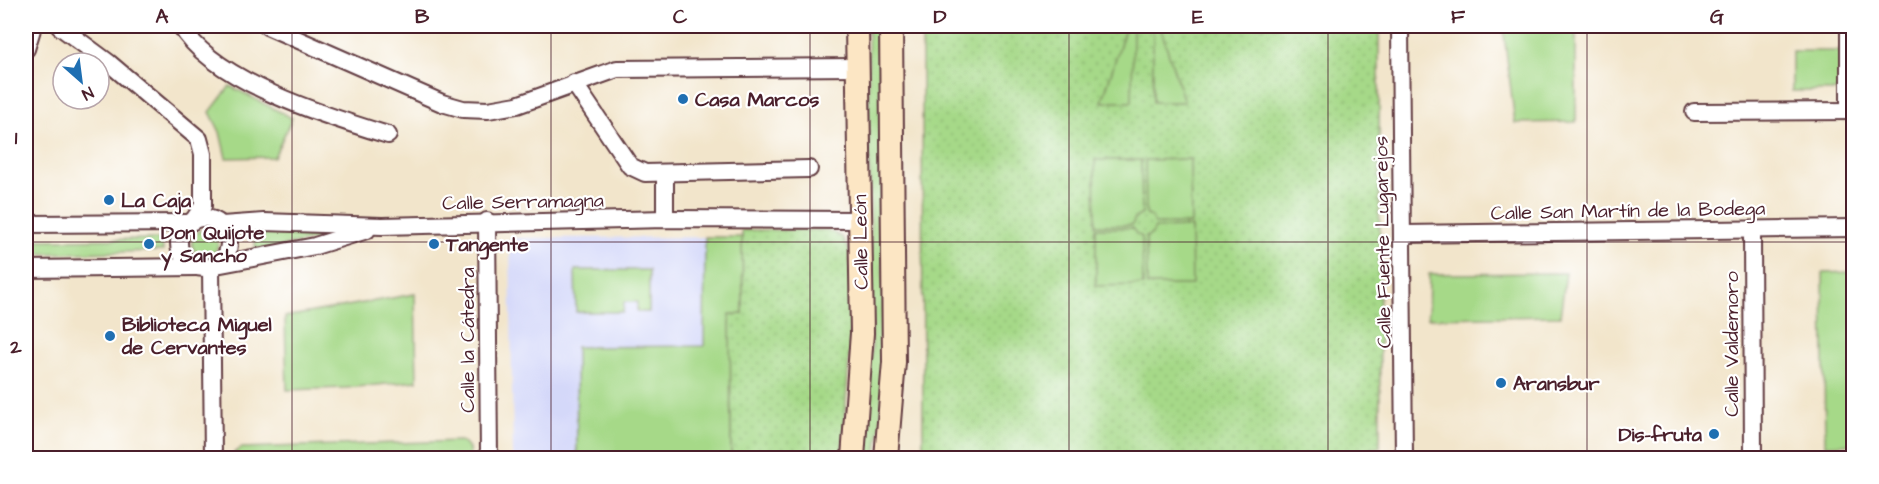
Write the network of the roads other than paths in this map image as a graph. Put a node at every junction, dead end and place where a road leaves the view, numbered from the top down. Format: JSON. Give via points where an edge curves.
{"nodes":[{"id":1,"x":33,"y":26,"type":"edge"},
{"id":2,"x":59,"y":26,"type":"edge"},
{"id":3,"x":182,"y":26,"type":"edge"},
{"id":4,"x":267,"y":26,"type":"edge"},
{"id":5,"x":857,"y":26,"type":"edge"},
{"id":6,"x":891,"y":26,"type":"edge"},
{"id":7,"x":1400,"y":26,"type":"edge"},
{"id":8,"x":1849,"y":26,"type":"edge"},
{"id":9,"x":26,"y":50,"type":"edge"},
{"id":10,"x":859,"y":67,"type":"junction"},
{"id":11,"x":574,"y":83,"type":"junction"},
{"id":12,"x":1851,"y":111,"type":"edge"},
{"id":13,"x":1694,"y":112,"type":"dead end"},
{"id":14,"x":388,"y":135,"type":"dead end"},
{"id":15,"x":809,"y":169,"type":"dead end"},
{"id":16,"x":664,"y":174,"type":"junction"},
{"id":17,"x":665,"y":219,"type":"junction"},
{"id":18,"x":860,"y":220,"type":"junction"},
{"id":19,"x":487,"y":221,"type":"junction"},
{"id":20,"x":191,"y":222,"type":"junction"},
{"id":21,"x":26,"y":224,"type":"edge"},
{"id":22,"x":222,"y":225,"type":"junction"},
{"id":23,"x":382,"y":226,"type":"junction"},
{"id":24,"x":1854,"y":228,"type":"edge"},
{"id":25,"x":1752,"y":230,"type":"junction"},
{"id":26,"x":1404,"y":234,"type":"junction"},
{"id":27,"x":206,"y":267,"type":"junction"},
{"id":28,"x":26,"y":269,"type":"edge"},
{"id":29,"x":213,"y":459,"type":"edge"},
{"id":30,"x":489,"y":459,"type":"edge"},
{"id":31,"x":853,"y":459,"type":"edge"},
{"id":32,"x":886,"y":459,"type":"edge"},
{"id":33,"x":1404,"y":459,"type":"edge"},
{"id":34,"x":1753,"y":459,"type":"edge"}],
"edges":[{"from":1,"to":9,"type":"street"},
{"from":2,"to":20,"type":"street","via":[[199,139],[203,154],[203,206]]},
{"from":3,"to":14,"type":"street","via":[[211,56],[260,88],[318,114]]},
{"from":4,"to":11,"type":"street","via":[[463,109],[518,105]]},
{"from":5,"to":10,"type":"main road","name":"Calle León"},
{"from":6,"to":32,"type":"main road","name":"Calle León","via":[[894,341]]},
{"from":7,"to":26,"type":"street","name":"Calle Fuente Lugarejos"},
{"from":8,"to":12,"type":"street"},
{"from":10,"to":11,"type":"street","via":[[617,69]]},
{"from":10,"to":18,"type":"main road","name":"Calle León"},
{"from":11,"to":16,"type":"street","via":[[630,166],[645,173]]},
{"from":12,"to":13,"type":"street"},
{"from":15,"to":16,"type":"street"},
{"from":16,"to":17,"type":"street"},
{"from":17,"to":18,"type":"street","name":"Calle Serramagna"},
{"from":17,"to":19,"type":"street","name":"Calle Serramagna"},
{"from":18,"to":31,"type":"main road","name":"Calle León","via":[[862,333]]},
{"from":19,"to":23,"type":"street","name":"Calle Serramagna"},
{"from":19,"to":30,"type":"street","name":"Calle la Cátedra"},
{"from":20,"to":21,"type":"street"},
{"from":20,"to":22,"type":"street","via":[[212,219]]},
{"from":20,"to":27,"type":"street","via":[[180,236],[179,246],[182,255]]},
{"from":22,"to":23,"type":"street","name":"Calle Serramagna","via":[[264,222]]},
{"from":22,"to":27,"type":"street","via":[[230,241],[228,251]]},
{"from":23,"to":27,"type":"street","name":"Calle Serramagna","via":[[315,246]]},
{"from":24,"to":25,"type":"street","name":"Calle San Martín de la Bodega"},
{"from":25,"to":26,"type":"street","name":"Calle San Martín de la Bodega"},
{"from":25,"to":34,"type":"street","name":"Calle Valdemoro"},
{"from":26,"to":33,"type":"street","name":"Calle Fuente Lugarejos"},
{"from":27,"to":28,"type":"street","name":"Calle Serramagna"},
{"from":27,"to":29,"type":"street","via":[[211,288]]}]}
